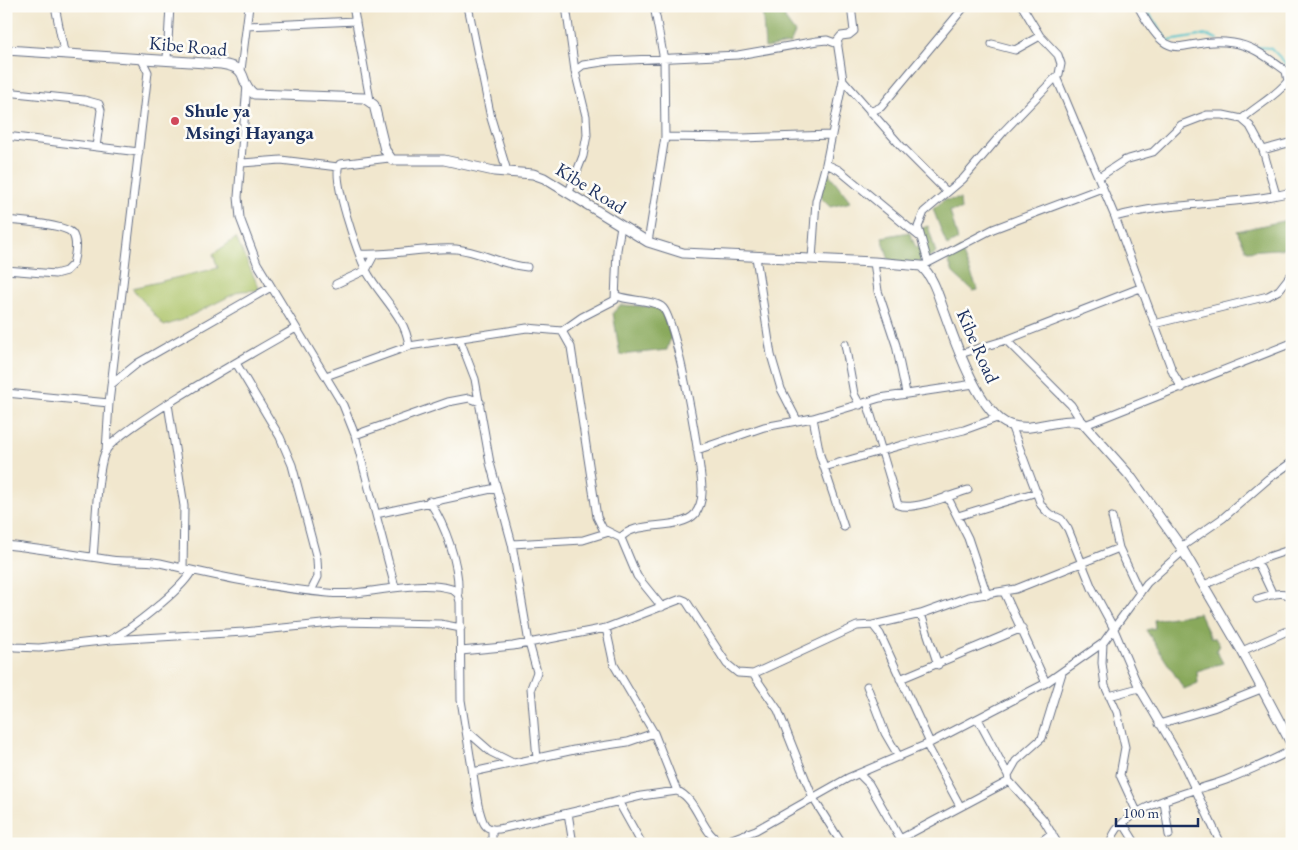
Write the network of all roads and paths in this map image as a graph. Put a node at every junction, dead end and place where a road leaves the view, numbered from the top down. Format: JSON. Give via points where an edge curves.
{"nodes":[{"id":1,"x":55,"y":6,"type":"edge"},
{"id":2,"x":170,"y":6,"type":"edge"},
{"id":3,"x":249,"y":6,"type":"edge"},
{"id":4,"x":353,"y":6,"type":"edge"},
{"id":5,"x":468,"y":6,"type":"edge"},
{"id":6,"x":566,"y":6,"type":"edge"},
{"id":7,"x":665,"y":6,"type":"edge"},
{"id":8,"x":851,"y":6,"type":"edge"},
{"id":9,"x":965,"y":6,"type":"edge"},
{"id":10,"x":1022,"y":6,"type":"edge"},
{"id":11,"x":1138,"y":6,"type":"edge"},
{"id":12,"x":654,"y":9,"type":"edge"},
{"id":13,"x":356,"y":21,"type":"junction"},
{"id":14,"x":247,"y":26,"type":"junction"},
{"id":15,"x":1040,"y":36,"type":"junction"},
{"id":16,"x":838,"y":44,"type":"junction"},
{"id":17,"x":992,"y":44,"type":"dead end"},
{"id":18,"x":6,"y":50,"type":"edge"},
{"id":19,"x":64,"y":52,"type":"junction"},
{"id":20,"x":141,"y":58,"type":"junction"},
{"id":21,"x":167,"y":59,"type":"junction"},
{"id":22,"x":574,"y":59,"type":"junction"},
{"id":23,"x":664,"y":60,"type":"junction"},
{"id":24,"x":583,"y":65,"type":"junction"},
{"id":25,"x":241,"y":70,"type":"junction"},
{"id":26,"x":575,"y":71,"type":"junction"},
{"id":27,"x":1057,"y":79,"type":"junction"},
{"id":28,"x":844,"y":80,"type":"junction"},
{"id":29,"x":247,"y":84,"type":"junction"},
{"id":30,"x":853,"y":91,"type":"junction"},
{"id":31,"x":6,"y":92,"type":"edge"},
{"id":32,"x":841,"y":92,"type":"junction"},
{"id":33,"x":370,"y":100,"type":"junction"},
{"id":34,"x":870,"y":112,"type":"junction"},
{"id":35,"x":1242,"y":119,"type":"junction"},
{"id":36,"x":832,"y":135,"type":"junction"},
{"id":37,"x":6,"y":136,"type":"edge"},
{"id":38,"x":665,"y":137,"type":"junction"},
{"id":39,"x":821,"y":137,"type":"junction"},
{"id":40,"x":1292,"y":142,"type":"edge"},
{"id":41,"x":96,"y":147,"type":"junction"},
{"id":42,"x":830,"y":148,"type":"junction"},
{"id":43,"x":1263,"y":150,"type":"junction"},
{"id":44,"x":139,"y":152,"type":"junction"},
{"id":45,"x":389,"y":158,"type":"junction"},
{"id":46,"x":242,"y":163,"type":"junction"},
{"id":47,"x":826,"y":164,"type":"junction"},
{"id":48,"x":338,"y":166,"type":"junction"},
{"id":49,"x":507,"y":171,"type":"junction"},
{"id":50,"x":1099,"y":178,"type":"junction"},
{"id":51,"x":1102,"y":188,"type":"junction"},
{"id":52,"x":569,"y":192,"type":"junction"},
{"id":53,"x":947,"y":192,"type":"junction"},
{"id":54,"x":1292,"y":192,"type":"edge"},
{"id":55,"x":1276,"y":196,"type":"junction"},
{"id":56,"x":1115,"y":217,"type":"junction"},
{"id":57,"x":6,"y":220,"type":"edge"},
{"id":58,"x":621,"y":226,"type":"junction"},
{"id":59,"x":920,"y":237,"type":"junction"},
{"id":60,"x":648,"y":242,"type":"junction"},
{"id":61,"x":360,"y":254,"type":"junction"},
{"id":62,"x":374,"y":255,"type":"junction"},
{"id":63,"x":756,"y":257,"type":"junction"},
{"id":64,"x":812,"y":259,"type":"junction"},
{"id":65,"x":874,"y":262,"type":"junction"},
{"id":66,"x":925,"y":264,"type":"junction"},
{"id":67,"x":527,"y":267,"type":"dead end"},
{"id":68,"x":6,"y":270,"type":"edge"},
{"id":69,"x":366,"y":270,"type":"junction"},
{"id":70,"x":1290,"y":276,"type":"dead end"},
{"id":71,"x":336,"y":284,"type":"dead end"},
{"id":72,"x":271,"y":288,"type":"junction"},
{"id":73,"x":1140,"y":288,"type":"junction"},
{"id":74,"x":617,"y":296,"type":"junction"},
{"id":75,"x":1154,"y":324,"type":"junction"},
{"id":76,"x":296,"y":328,"type":"junction"},
{"id":77,"x":562,"y":332,"type":"junction"},
{"id":78,"x":408,"y":334,"type":"junction"},
{"id":79,"x":460,"y":340,"type":"junction"},
{"id":80,"x":1006,"y":340,"type":"junction"},
{"id":81,"x":1292,"y":343,"type":"edge"},
{"id":82,"x":418,"y":344,"type":"junction"},
{"id":83,"x":845,"y":344,"type":"dead end"},
{"id":84,"x":410,"y":346,"type":"junction"},
{"id":85,"x":960,"y":354,"type":"junction"},
{"id":86,"x":236,"y":363,"type":"junction"},
{"id":87,"x":326,"y":376,"type":"junction"},
{"id":88,"x":113,"y":383,"type":"junction"},
{"id":89,"x":974,"y":384,"type":"junction"},
{"id":90,"x":1182,"y":388,"type":"junction"},
{"id":91,"x":6,"y":393,"type":"edge"},
{"id":92,"x":906,"y":393,"type":"junction"},
{"id":93,"x":480,"y":402,"type":"junction"},
{"id":94,"x":867,"y":402,"type":"junction"},
{"id":95,"x":109,"y":403,"type":"junction"},
{"id":96,"x":168,"y":404,"type":"junction"},
{"id":97,"x":856,"y":406,"type":"junction"},
{"id":98,"x":813,"y":418,"type":"junction"},
{"id":99,"x":997,"y":418,"type":"junction"},
{"id":100,"x":797,"y":420,"type":"junction"},
{"id":101,"x":1084,"y":424,"type":"junction"},
{"id":102,"x":1011,"y":425,"type":"junction"},
{"id":103,"x":355,"y":435,"type":"junction"},
{"id":104,"x":697,"y":450,"type":"junction"},
{"id":105,"x":106,"y":451,"type":"junction"},
{"id":106,"x":882,"y":451,"type":"junction"},
{"id":107,"x":1292,"y":462,"type":"edge"},
{"id":108,"x":824,"y":467,"type":"junction"},
{"id":109,"x":496,"y":488,"type":"junction"},
{"id":110,"x":968,"y":490,"type":"dead end"},
{"id":111,"x":1037,"y":492,"type":"junction"},
{"id":112,"x":948,"y":496,"type":"junction"},
{"id":113,"x":429,"y":502,"type":"junction"},
{"id":114,"x":376,"y":514,"type":"junction"},
{"id":115,"x":958,"y":516,"type":"junction"},
{"id":116,"x":1112,"y":517,"type":"dead end"},
{"id":117,"x":844,"y":527,"type":"dead end"},
{"id":118,"x":609,"y":532,"type":"junction"},
{"id":119,"x":621,"y":538,"type":"junction"},
{"id":120,"x":512,"y":544,"type":"junction"},
{"id":121,"x":6,"y":545,"type":"edge"},
{"id":122,"x":1119,"y":548,"type":"junction"},
{"id":123,"x":1182,"y":549,"type":"junction"},
{"id":124,"x":1292,"y":550,"type":"edge"},
{"id":125,"x":93,"y":557,"type":"junction"},
{"id":126,"x":1257,"y":561,"type":"junction"},
{"id":127,"x":1082,"y":564,"type":"junction"},
{"id":128,"x":187,"y":571,"type":"junction"},
{"id":129,"x":1204,"y":585,"type":"junction"},
{"id":130,"x":395,"y":588,"type":"junction"},
{"id":131,"x":311,"y":591,"type":"junction"},
{"id":132,"x":1004,"y":592,"type":"junction"},
{"id":133,"x":1140,"y":593,"type":"junction"},
{"id":134,"x":458,"y":594,"type":"junction"},
{"id":135,"x":987,"y":595,"type":"junction"},
{"id":136,"x":1273,"y":595,"type":"junction"},
{"id":137,"x":1292,"y":598,"type":"edge"},
{"id":138,"x":1257,"y":599,"type":"dead end"},
{"id":139,"x":662,"y":606,"type":"junction"},
{"id":140,"x":921,"y":614,"type":"junction"},
{"id":141,"x":873,"y":625,"type":"junction"},
{"id":142,"x":1113,"y":627,"type":"junction"},
{"id":143,"x":461,"y":628,"type":"junction"},
{"id":144,"x":606,"y":628,"type":"junction"},
{"id":145,"x":1022,"y":628,"type":"junction"},
{"id":146,"x":1292,"y":629,"type":"edge"},
{"id":147,"x":110,"y":640,"type":"junction"},
{"id":148,"x":529,"y":643,"type":"junction"},
{"id":149,"x":1104,"y":643,"type":"junction"},
{"id":150,"x":6,"y":644,"type":"edge"},
{"id":151,"x":461,"y":651,"type":"junction"},
{"id":152,"x":1242,"y":651,"type":"junction"},
{"id":153,"x":938,"y":665,"type":"junction"},
{"id":154,"x":1062,"y":673,"type":"junction"},
{"id":155,"x":753,"y":674,"type":"junction"},
{"id":156,"x":900,"y":679,"type":"junction"},
{"id":157,"x":1046,"y":683,"type":"junction"},
{"id":158,"x":867,"y":686,"type":"dead end"},
{"id":159,"x":1139,"y":688,"type":"junction"},
{"id":160,"x":1261,"y":689,"type":"junction"},
{"id":161,"x":1109,"y":696,"type":"junction"},
{"id":162,"x":978,"y":719,"type":"junction"},
{"id":163,"x":1159,"y":724,"type":"junction"},
{"id":164,"x":466,"y":731,"type":"junction"},
{"id":165,"x":654,"y":733,"type":"junction"},
{"id":166,"x":929,"y":744,"type":"junction"},
{"id":167,"x":1292,"y":745,"type":"edge"},
{"id":168,"x":1292,"y":750,"type":"edge"},
{"id":169,"x":899,"y":756,"type":"junction"},
{"id":170,"x":537,"y":759,"type":"junction"},
{"id":171,"x":513,"y":764,"type":"junction"},
{"id":172,"x":871,"y":769,"type":"junction"},
{"id":173,"x":473,"y":772,"type":"junction"},
{"id":174,"x":859,"y":774,"type":"junction"},
{"id":175,"x":1008,"y":778,"type":"junction"},
{"id":176,"x":869,"y":784,"type":"junction"},
{"id":177,"x":1196,"y":790,"type":"junction"},
{"id":178,"x":677,"y":791,"type":"junction"},
{"id":179,"x":813,"y":798,"type":"junction"},
{"id":180,"x":618,"y":801,"type":"junction"},
{"id":181,"x":1164,"y":802,"type":"junction"},
{"id":182,"x":960,"y":806,"type":"junction"},
{"id":183,"x":1137,"y":812,"type":"junction"},
{"id":184,"x":568,"y":813,"type":"junction"},
{"id":185,"x":1122,"y":823,"type":"junction"},
{"id":186,"x":492,"y":831,"type":"junction"},
{"id":187,"x":1052,"y":833,"type":"junction"},
{"id":188,"x":1169,"y":835,"type":"dead end"},
{"id":189,"x":901,"y":841,"type":"edge"},
{"id":190,"x":492,"y":844,"type":"edge"},
{"id":191,"x":573,"y":844,"type":"edge"},
{"id":192,"x":642,"y":844,"type":"edge"},
{"id":193,"x":842,"y":844,"type":"edge"},
{"id":194,"x":1038,"y":844,"type":"edge"},
{"id":195,"x":1058,"y":844,"type":"edge"},
{"id":196,"x":1111,"y":844,"type":"edge"},
{"id":197,"x":1136,"y":844,"type":"edge"},
{"id":198,"x":1221,"y":844,"type":"edge"}],
"edges":[{"from":1,"to":19,"type":"street"},
{"from":2,"to":21,"type":"street"},
{"from":3,"to":14,"type":"street"},
{"from":4,"to":13,"type":"street"},
{"from":5,"to":49,"type":"street","via":[[491,118]]},
{"from":6,"to":22,"type":"street"},
{"from":7,"to":12,"type":"street"},
{"from":8,"to":16,"type":"street","via":[[854,31],[839,37]]},
{"from":9,"to":34,"type":"street","via":[[879,109]]},
{"from":10,"to":15,"type":"street"},
{"from":11,"to":35,"type":"street","via":[[1152,31],[1168,46],[1218,42],[1244,45],[1286,71],[1288,81],[1280,91]]},
{"from":12,"to":23,"type":"street"},
{"from":13,"to":14,"type":"street"},
{"from":13,"to":33,"type":"street"},
{"from":14,"to":25,"type":"street"},
{"from":15,"to":17,"type":"street","via":[[1015,50]]},
{"from":15,"to":27,"type":"street","via":[[1060,60]]},
{"from":16,"to":23,"type":"street","via":[[828,40],[817,41],[748,54]]},
{"from":16,"to":28,"type":"street"},
{"from":18,"to":19,"type":"street","name":"Kibe Road"},
{"from":19,"to":20,"type":"street","name":"Kibe Road"},
{"from":20,"to":21,"type":"street","name":"Kibe Road"},
{"from":20,"to":44,"type":"street","via":[[148,70]]},
{"from":21,"to":25,"type":"street","name":"Kibe Road","via":[[221,64]]},
{"from":22,"to":24,"type":"street"},
{"from":22,"to":26,"type":"street"},
{"from":23,"to":24,"type":"street","via":[[609,60]]},
{"from":23,"to":38,"type":"street"},
{"from":24,"to":26,"type":"street"},
{"from":25,"to":29,"type":"street","name":"Kibe Road"},
{"from":26,"to":52,"type":"street","via":[[586,116],[587,135],[583,156]]},
{"from":27,"to":50,"type":"street"},
{"from":27,"to":53,"type":"street"},
{"from":28,"to":30,"type":"street"},
{"from":28,"to":32,"type":"street"},
{"from":29,"to":33,"type":"street","via":[[250,91],[259,95],[348,96]]},
{"from":29,"to":46,"type":"street"},
{"from":30,"to":32,"type":"street"},
{"from":30,"to":34,"type":"street"},
{"from":31,"to":41,"type":"street","via":[[99,104]]},
{"from":32,"to":36,"type":"street"},
{"from":33,"to":45,"type":"street"},
{"from":34,"to":53,"type":"street"},
{"from":35,"to":43,"type":"street","via":[[1250,126]]},
{"from":35,"to":50,"type":"street","via":[[1214,115],[1198,118],[1175,130],[1153,152],[1125,160]]},
{"from":36,"to":39,"type":"street"},
{"from":36,"to":42,"type":"street"},
{"from":37,"to":41,"type":"street"},
{"from":38,"to":39,"type":"street"},
{"from":38,"to":60,"type":"street"},
{"from":39,"to":42,"type":"street"},
{"from":40,"to":43,"type":"street"},
{"from":41,"to":44,"type":"street"},
{"from":42,"to":47,"type":"street"},
{"from":43,"to":55,"type":"street"},
{"from":44,"to":88,"type":"street"},
{"from":45,"to":48,"type":"street","via":[[345,162]]},
{"from":45,"to":49,"type":"street","name":"Kibe Road","via":[[395,161],[444,160]]},
{"from":46,"to":48,"type":"street","via":[[281,160]]},
{"from":46,"to":72,"type":"street","via":[[238,197],[240,218],[257,263]]},
{"from":47,"to":59,"type":"street","via":[[840,170]]},
{"from":47,"to":64,"type":"street","via":[[816,201]]},
{"from":48,"to":61,"type":"street","via":[[339,188]]},
{"from":49,"to":52,"type":"street","name":"Kibe Road","via":[[544,178]]},
{"from":50,"to":51,"type":"street"},
{"from":51,"to":56,"type":"street"},
{"from":51,"to":66,"type":"street","via":[[993,229]]},
{"from":52,"to":58,"type":"street","name":"Kibe Road"},
{"from":53,"to":59,"type":"street","via":[[924,212],[918,227]]},
{"from":54,"to":55,"type":"street"},
{"from":55,"to":56,"type":"street"},
{"from":56,"to":73,"type":"street"},
{"from":57,"to":68,"type":"street","via":[[67,229],[74,237],[75,249],[73,264],[61,273]]},
{"from":58,"to":60,"type":"street","name":"Kibe Road"},
{"from":58,"to":74,"type":"street","via":[[617,250]]},
{"from":59,"to":66,"type":"street"},
{"from":60,"to":63,"type":"street","name":"Kibe Road","via":[[683,253]]},
{"from":61,"to":62,"type":"street"},
{"from":61,"to":69,"type":"street"},
{"from":62,"to":67,"type":"street","via":[[453,249]]},
{"from":62,"to":69,"type":"street"},
{"from":63,"to":64,"type":"street","name":"Kibe Road"},
{"from":63,"to":100,"type":"street","via":[[771,355],[781,389]]},
{"from":64,"to":65,"type":"street","name":"Kibe Road"},
{"from":65,"to":66,"type":"street","name":"Kibe Road"},
{"from":65,"to":92,"type":"street","via":[[879,296],[896,345]]},
{"from":66,"to":85,"type":"street","name":"Kibe Road"},
{"from":69,"to":71,"type":"street"},
{"from":69,"to":78,"type":"street"},
{"from":70,"to":75,"type":"street","via":[[1279,290],[1268,296]]},
{"from":72,"to":76,"type":"street"},
{"from":72,"to":88,"type":"street","via":[[138,363]]},
{"from":73,"to":75,"type":"street"},
{"from":73,"to":80,"type":"street"},
{"from":74,"to":77,"type":"street"},
{"from":74,"to":104,"type":"street","via":[[655,303],[666,312],[675,339]]},
{"from":75,"to":90,"type":"street"},
{"from":76,"to":86,"type":"street"},
{"from":76,"to":87,"type":"street"},
{"from":77,"to":79,"type":"street","via":[[527,328]]},
{"from":77,"to":118,"type":"street","via":[[571,346],[597,517],[600,525]]},
{"from":78,"to":82,"type":"street"},
{"from":78,"to":84,"type":"street"},
{"from":79,"to":82,"type":"street"},
{"from":79,"to":93,"type":"street"},
{"from":80,"to":85,"type":"street"},
{"from":80,"to":101,"type":"street","via":[[1071,405]]},
{"from":81,"to":90,"type":"street"},
{"from":82,"to":84,"type":"street"},
{"from":83,"to":97,"type":"street"},
{"from":84,"to":87,"type":"street"},
{"from":85,"to":89,"type":"street","name":"Kibe Road"},
{"from":86,"to":96,"type":"street"},
{"from":86,"to":131,"type":"street","via":[[280,437],[292,465],[318,559],[318,577]]},
{"from":87,"to":103,"type":"street"},
{"from":88,"to":95,"type":"street"},
{"from":89,"to":92,"type":"street"},
{"from":89,"to":99,"type":"street","name":"Kibe Road"},
{"from":90,"to":101,"type":"street"},
{"from":91,"to":95,"type":"street"},
{"from":92,"to":94,"type":"street"},
{"from":93,"to":103,"type":"street","via":[[469,398],[448,402]]},
{"from":93,"to":109,"type":"street"},
{"from":94,"to":97,"type":"street"},
{"from":94,"to":106,"type":"street"},
{"from":95,"to":105,"type":"street"},
{"from":96,"to":105,"type":"street","via":[[114,440]]},
{"from":96,"to":128,"type":"street","via":[[184,506]]},
{"from":97,"to":98,"type":"street"},
{"from":98,"to":100,"type":"street"},
{"from":98,"to":108,"type":"street"},
{"from":99,"to":102,"type":"street","name":"Kibe Road"},
{"from":99,"to":106,"type":"street"},
{"from":100,"to":104,"type":"street","via":[[748,432]]},
{"from":101,"to":102,"type":"street","name":"Kibe Road","via":[[1062,420],[1034,426]]},
{"from":101,"to":123,"type":"street","via":[[1130,476]]},
{"from":102,"to":111,"type":"street"},
{"from":103,"to":114,"type":"street"},
{"from":104,"to":119,"type":"street","via":[[702,496],[694,516],[632,531]]},
{"from":105,"to":125,"type":"street","via":[[102,463]]},
{"from":106,"to":108,"type":"street"},
{"from":106,"to":112,"type":"street","via":[[898,504],[909,506]]},
{"from":107,"to":123,"type":"street"},
{"from":108,"to":117,"type":"street"},
{"from":109,"to":113,"type":"street"},
{"from":109,"to":120,"type":"street"},
{"from":110,"to":112,"type":"street"},
{"from":111,"to":115,"type":"street"},
{"from":111,"to":127,"type":"street","via":[[1044,509],[1064,521]]},
{"from":112,"to":115,"type":"street"},
{"from":113,"to":114,"type":"street"},
{"from":113,"to":134,"type":"street","via":[[438,516],[457,568]]},
{"from":114,"to":130,"type":"street"},
{"from":115,"to":135,"type":"street","via":[[977,560]]},
{"from":116,"to":122,"type":"street"},
{"from":118,"to":119,"type":"street"},
{"from":118,"to":120,"type":"street","via":[[583,540]]},
{"from":119,"to":139,"type":"street","via":[[637,576]]},
{"from":120,"to":148,"type":"street"},
{"from":121,"to":125,"type":"street"},
{"from":122,"to":127,"type":"street"},
{"from":122,"to":133,"type":"street"},
{"from":123,"to":129,"type":"street"},
{"from":123,"to":133,"type":"street"},
{"from":124,"to":126,"type":"street"},
{"from":125,"to":128,"type":"street","via":[[149,562]]},
{"from":126,"to":129,"type":"street"},
{"from":126,"to":136,"type":"street"},
{"from":127,"to":132,"type":"street"},
{"from":127,"to":142,"type":"street"},
{"from":128,"to":131,"type":"street"},
{"from":128,"to":147,"type":"street","via":[[177,589]]},
{"from":129,"to":152,"type":"street"},
{"from":130,"to":131,"type":"street","via":[[345,594]]},
{"from":130,"to":134,"type":"street","via":[[444,586]]},
{"from":132,"to":135,"type":"street"},
{"from":132,"to":145,"type":"street"},
{"from":133,"to":142,"type":"street"},
{"from":134,"to":143,"type":"street"},
{"from":135,"to":140,"type":"street","via":[[959,600]]},
{"from":136,"to":137,"type":"street","via":[[1286,594]]},
{"from":136,"to":138,"type":"street"},
{"from":139,"to":144,"type":"street"},
{"from":139,"to":155,"type":"street","via":[[681,599],[686,601],[727,664],[738,673]]},
{"from":140,"to":141,"type":"street"},
{"from":140,"to":153,"type":"street"},
{"from":141,"to":155,"type":"street","via":[[857,626]]},
{"from":141,"to":156,"type":"street"},
{"from":142,"to":149,"type":"street"},
{"from":142,"to":159,"type":"street"},
{"from":143,"to":147,"type":"street","via":[[440,624],[350,621],[244,632]]},
{"from":143,"to":151,"type":"street"},
{"from":144,"to":148,"type":"street"},
{"from":144,"to":165,"type":"street","via":[[614,665]]},
{"from":145,"to":153,"type":"street"},
{"from":145,"to":157,"type":"street"},
{"from":146,"to":152,"type":"street"},
{"from":147,"to":150,"type":"street","via":[[40,648]]},
{"from":148,"to":151,"type":"street"},
{"from":148,"to":170,"type":"street","via":[[537,672],[531,688]]},
{"from":149,"to":154,"type":"street"},
{"from":149,"to":161,"type":"street","via":[[1103,671]]},
{"from":151,"to":164,"type":"street"},
{"from":152,"to":160,"type":"street"},
{"from":153,"to":156,"type":"street"},
{"from":154,"to":157,"type":"street"},
{"from":154,"to":175,"type":"street","via":[[1042,738],[1016,761]]},
{"from":155,"to":179,"type":"street","via":[[778,710]]},
{"from":156,"to":166,"type":"street"},
{"from":157,"to":162,"type":"street"},
{"from":158,"to":169,"type":"street","via":[[885,733]]},
{"from":159,"to":161,"type":"street"},
{"from":159,"to":163,"type":"street"},
{"from":160,"to":163,"type":"street"},
{"from":160,"to":167,"type":"street"},
{"from":161,"to":183,"type":"street","via":[[1117,712],[1125,746],[1120,775]]},
{"from":162,"to":166,"type":"street"},
{"from":162,"to":175,"type":"street"},
{"from":163,"to":177,"type":"street"},
{"from":164,"to":171,"type":"street","via":[[491,752]]},
{"from":164,"to":173,"type":"street"},
{"from":165,"to":170,"type":"street","via":[[628,742]]},
{"from":165,"to":178,"type":"street"},
{"from":166,"to":169,"type":"street"},
{"from":166,"to":182,"type":"street"},
{"from":168,"to":177,"type":"street","via":[[1227,780]]},
{"from":169,"to":172,"type":"street"},
{"from":170,"to":171,"type":"street"},
{"from":171,"to":173,"type":"street"},
{"from":172,"to":174,"type":"street"},
{"from":172,"to":176,"type":"street"},
{"from":173,"to":186,"type":"street","via":[[482,820]]},
{"from":174,"to":176,"type":"street"},
{"from":174,"to":179,"type":"street"},
{"from":175,"to":182,"type":"street"},
{"from":175,"to":187,"type":"street"},
{"from":176,"to":189,"type":"street"},
{"from":177,"to":181,"type":"street"},
{"from":177,"to":198,"type":"street"},
{"from":178,"to":179,"type":"street","via":[[692,802],[712,836],[724,842],[756,830]]},
{"from":178,"to":180,"type":"street"},
{"from":179,"to":193,"type":"street"},
{"from":180,"to":184,"type":"street"},
{"from":180,"to":192,"type":"street"},
{"from":181,"to":183,"type":"street"},
{"from":181,"to":188,"type":"street"},
{"from":182,"to":189,"type":"street"},
{"from":183,"to":185,"type":"street"},
{"from":184,"to":186,"type":"street"},
{"from":184,"to":191,"type":"street"},
{"from":185,"to":196,"type":"street","via":[[1116,829]]},
{"from":185,"to":197,"type":"street"},
{"from":186,"to":190,"type":"street"},
{"from":187,"to":194,"type":"street"},
{"from":187,"to":195,"type":"street"}]}
